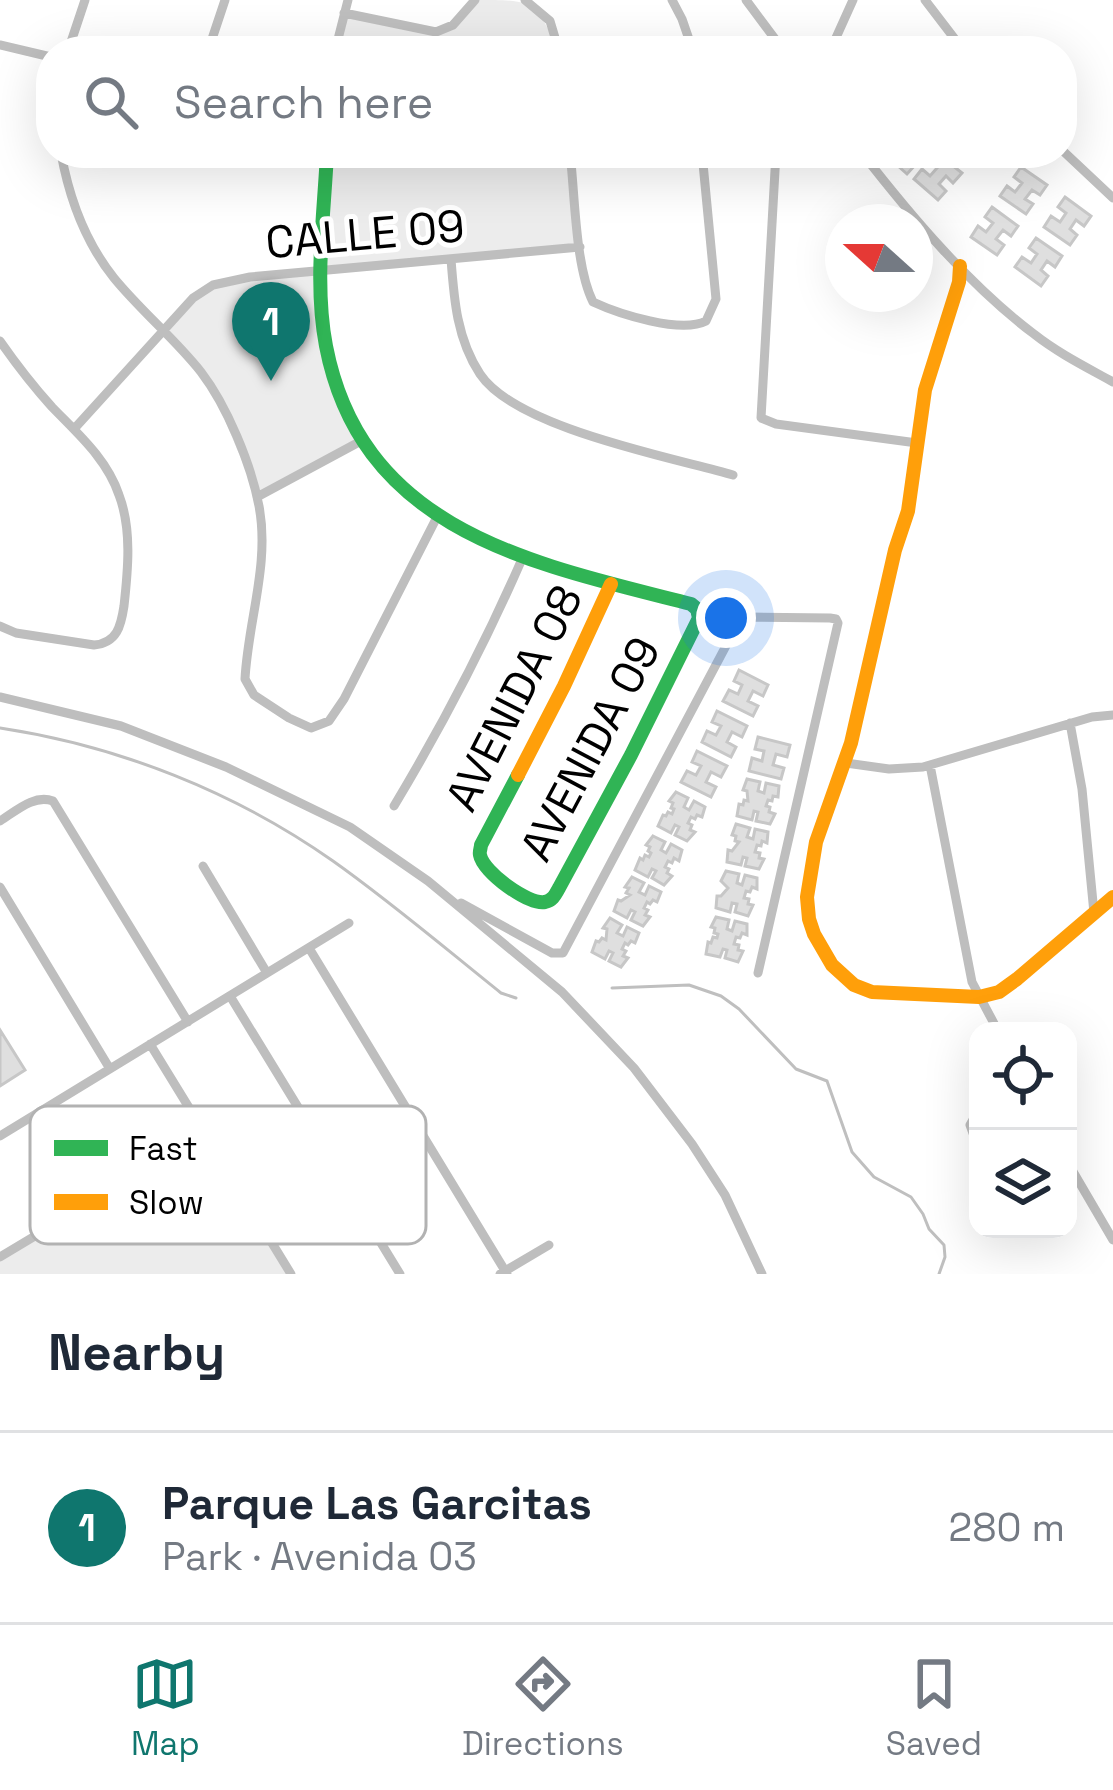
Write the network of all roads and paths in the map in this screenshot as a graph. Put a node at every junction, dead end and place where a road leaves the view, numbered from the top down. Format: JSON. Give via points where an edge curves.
{"nodes":[{"id":1,"x":85,"y":0,"type":"edge"},
{"id":2,"x":225,"y":0,"type":"edge"},
{"id":3,"x":348,"y":0,"type":"edge"},
{"id":4,"x":476,"y":0,"type":"edge"},
{"id":5,"x":525,"y":0,"type":"edge"},
{"id":6,"x":672,"y":0,"type":"edge"},
{"id":7,"x":746,"y":0,"type":"edge"},
{"id":8,"x":853,"y":0,"type":"edge"},
{"id":9,"x":925,"y":0,"type":"edge"},
{"id":10,"x":344,"y":13,"type":"junction"},
{"id":11,"x":73,"y":36,"type":"edge"},
{"id":12,"x":213,"y":36,"type":"edge"},
{"id":13,"x":339,"y":36,"type":"edge"},
{"id":14,"x":554,"y":36,"type":"edge"},
{"id":15,"x":688,"y":36,"type":"edge"},
{"id":16,"x":773,"y":36,"type":"edge"},
{"id":17,"x":837,"y":36,"type":"edge"},
{"id":18,"x":953,"y":36,"type":"edge"},
{"id":19,"x":0,"y":45,"type":"edge"},
{"id":20,"x":36,"y":53,"type":"edge"},
{"id":21,"x":1077,"y":164,"type":"edge"},
{"id":22,"x":64,"y":168,"type":"edge"},
{"id":23,"x":326,"y":168,"type":"edge"},
{"id":24,"x":572,"y":168,"type":"edge"},
{"id":25,"x":704,"y":168,"type":"edge"},
{"id":26,"x":775,"y":168,"type":"edge"},
{"id":27,"x":874,"y":168,"type":"edge"},
{"id":28,"x":1113,"y":198,"type":"edge"},
{"id":29,"x":580,"y":248,"type":"junction"},
{"id":30,"x":451,"y":259,"type":"junction"},
{"id":31,"x":960,"y":266,"type":"junction"},
{"id":32,"x":323,"y":271,"type":"junction"},
{"id":33,"x":162,"y":330,"type":"junction"},
{"id":34,"x":0,"y":341,"type":"edge"},
{"id":35,"x":1113,"y":382,"type":"edge"},
{"id":36,"x":74,"y":429,"type":"junction"},
{"id":37,"x":361,"y":441,"type":"junction"},
{"id":38,"x":916,"y":443,"type":"junction"},
{"id":39,"x":734,"y":475,"type":"dead end"},
{"id":40,"x":257,"y":497,"type":"junction"},
{"id":41,"x":437,"y":517,"type":"junction"},
{"id":42,"x":522,"y":559,"type":"junction"},
{"id":43,"x":611,"y":584,"type":"junction"},
{"id":44,"x":4,"y":629,"type":"edge"},
{"id":45,"x":0,"y":697,"type":"edge"},
{"id":46,"x":1113,"y":716,"type":"edge"},
{"id":47,"x":1070,"y":723,"type":"junction"},
{"id":48,"x":845,"y":763,"type":"junction"},
{"id":49,"x":930,"y":765,"type":"junction"},
{"id":50,"x":394,"y":806,"type":"dead end"},
{"id":51,"x":0,"y":821,"type":"edge"},
{"id":52,"x":203,"y":866,"type":"dead end"},
{"id":53,"x":0,"y":886,"type":"edge"},
{"id":54,"x":446,"y":895,"type":"junction"},
{"id":55,"x":1113,"y":897,"type":"edge"},
{"id":56,"x":537,"y":902,"type":"joint"},
{"id":57,"x":1094,"y":913,"type":"junction"},
{"id":58,"x":350,"y":923,"type":"dead end"},
{"id":59,"x":309,"y":948,"type":"junction"},
{"id":60,"x":267,"y":973,"type":"junction"},
{"id":61,"x":758,"y":974,"type":"dead end"},
{"id":62,"x":230,"y":996,"type":"junction"},
{"id":63,"x":979,"y":997,"type":"junction"},
{"id":64,"x":188,"y":1022,"type":"junction"},
{"id":65,"x":993,"y":1022,"type":"edge"},
{"id":66,"x":150,"y":1044,"type":"junction"},
{"id":67,"x":110,"y":1070,"type":"junction"},
{"id":68,"x":50,"y":1106,"type":"edge"},
{"id":69,"x":188,"y":1106,"type":"edge"},
{"id":70,"x":297,"y":1106,"type":"edge"},
{"id":71,"x":404,"y":1106,"type":"edge"},
{"id":72,"x":30,"y":1118,"type":"edge"},
{"id":73,"x":0,"y":1136,"type":"edge"},
{"id":74,"x":426,"y":1143,"type":"edge"},
{"id":75,"x":1077,"y":1178,"type":"edge"},
{"id":76,"x":30,"y":1239,"type":"edge"},
{"id":77,"x":1113,"y":1240,"type":"edge"},
{"id":78,"x":273,"y":1244,"type":"edge"},
{"id":79,"x":382,"y":1244,"type":"edge"},
{"id":80,"x":549,"y":1245,"type":"dead end"},
{"id":81,"x":0,"y":1257,"type":"edge"},
{"id":82,"x":504,"y":1273,"type":"edge"},
{"id":83,"x":292,"y":1274,"type":"edge"},
{"id":84,"x":400,"y":1274,"type":"edge"},
{"id":85,"x":761,"y":1274,"type":"edge"}],
"edges":[{"from":1,"to":11,"type":"street"},
{"from":2,"to":12,"type":"street"},
{"from":3,"to":10,"type":"street"},
{"from":4,"to":10,"type":"street","via":[[436,32]]},
{"from":5,"to":14,"type":"street","via":[[550,21]]},
{"from":6,"to":15,"type":"street"},
{"from":7,"to":16,"type":"street"},
{"from":8,"to":17,"type":"street"},
{"from":9,"to":18,"type":"street"},
{"from":10,"to":13,"type":"street"},
{"from":19,"to":20,"type":"street"},
{"from":21,"to":28,"type":"street"},
{"from":22,"to":33,"type":"street","via":[[96,250]]},
{"from":23,"to":32,"type":"street"},
{"from":24,"to":29,"type":"street"},
{"from":25,"to":29,"type":"street","via":[[716,287],[706,321],[679,326],[593,302]]},
{"from":26,"to":38,"type":"street","via":[[761,418]]},
{"from":27,"to":31,"type":"street"},
{"from":29,"to":30,"type":"street","name":"CALLE 09"},
{"from":30,"to":32,"type":"street","name":"CALLE 09"},
{"from":30,"to":39,"type":"street","via":[[458,326],[497,393],[541,419]]},
{"from":31,"to":35,"type":"street","via":[[1033,334]]},
{"from":31,"to":38,"type":"street"},
{"from":32,"to":33,"type":"street","name":"CALLE 09","via":[[213,285]]},
{"from":32,"to":37,"type":"street","via":[[329,366]]},
{"from":33,"to":36,"type":"street","name":"CALLE 09"},
{"from":33,"to":40,"type":"street","via":[[211,387]]},
{"from":34,"to":36,"type":"street"},
{"from":36,"to":44,"type":"street","via":[[120,495],[122,620],[114,638],[94,645]]},
{"from":37,"to":40,"type":"street"},
{"from":37,"to":41,"type":"street","via":[[378,467]]},
{"from":38,"to":48,"type":"street","via":[[908,511]]},
{"from":40,"to":41,"type":"street","via":[[260,581],[245,679],[254,695],[311,728],[335,715]]},
{"from":41,"to":42,"type":"street"},
{"from":42,"to":43,"type":"street"},
{"from":42,"to":50,"type":"street"},
{"from":43,"to":56,"type":"street","name":"AVENIDA 08","via":[[481,845],[485,866]]},
{"from":43,"to":56,"type":"street","name":"AVENIDA 09","via":[[692,604],[699,618],[559,888]]},
{"from":45,"to":54,"type":"street","via":[[121,726],[226,766],[350,827]]},
{"from":46,"to":47,"type":"street"},
{"from":47,"to":49,"type":"street"},
{"from":47,"to":57,"type":"street"},
{"from":48,"to":49,"type":"street"},
{"from":48,"to":63,"type":"street","via":[[820,826],[807,897],[823,951],[843,976],[872,992]]},
{"from":49,"to":63,"type":"street"},
{"from":51,"to":64,"type":"street","via":[[36,800],[53,801]]},
{"from":52,"to":60,"type":"street"},
{"from":53,"to":67,"type":"street"},
{"from":54,"to":61,"type":"street","via":[[563,953],[736,627],[751,617],[830,617],[838,623]]},
{"from":54,"to":85,"type":"street","via":[[562,992],[634,1068],[725,1195]]},
{"from":55,"to":57,"type":"street"},
{"from":57,"to":63,"type":"street","via":[[1017,979]]},
{"from":58,"to":59,"type":"street"},
{"from":59,"to":60,"type":"street"},
{"from":59,"to":71,"type":"street"},
{"from":60,"to":62,"type":"street"},
{"from":62,"to":64,"type":"street"},
{"from":62,"to":70,"type":"street"},
{"from":63,"to":65,"type":"street"},
{"from":64,"to":66,"type":"street"},
{"from":66,"to":67,"type":"street"},
{"from":66,"to":69,"type":"street"},
{"from":67,"to":68,"type":"street"},
{"from":72,"to":73,"type":"street"},
{"from":74,"to":82,"type":"street"},
{"from":75,"to":77,"type":"street"},
{"from":76,"to":81,"type":"street"},
{"from":78,"to":83,"type":"street"},
{"from":79,"to":84,"type":"street"},
{"from":80,"to":82,"type":"street"}]}
